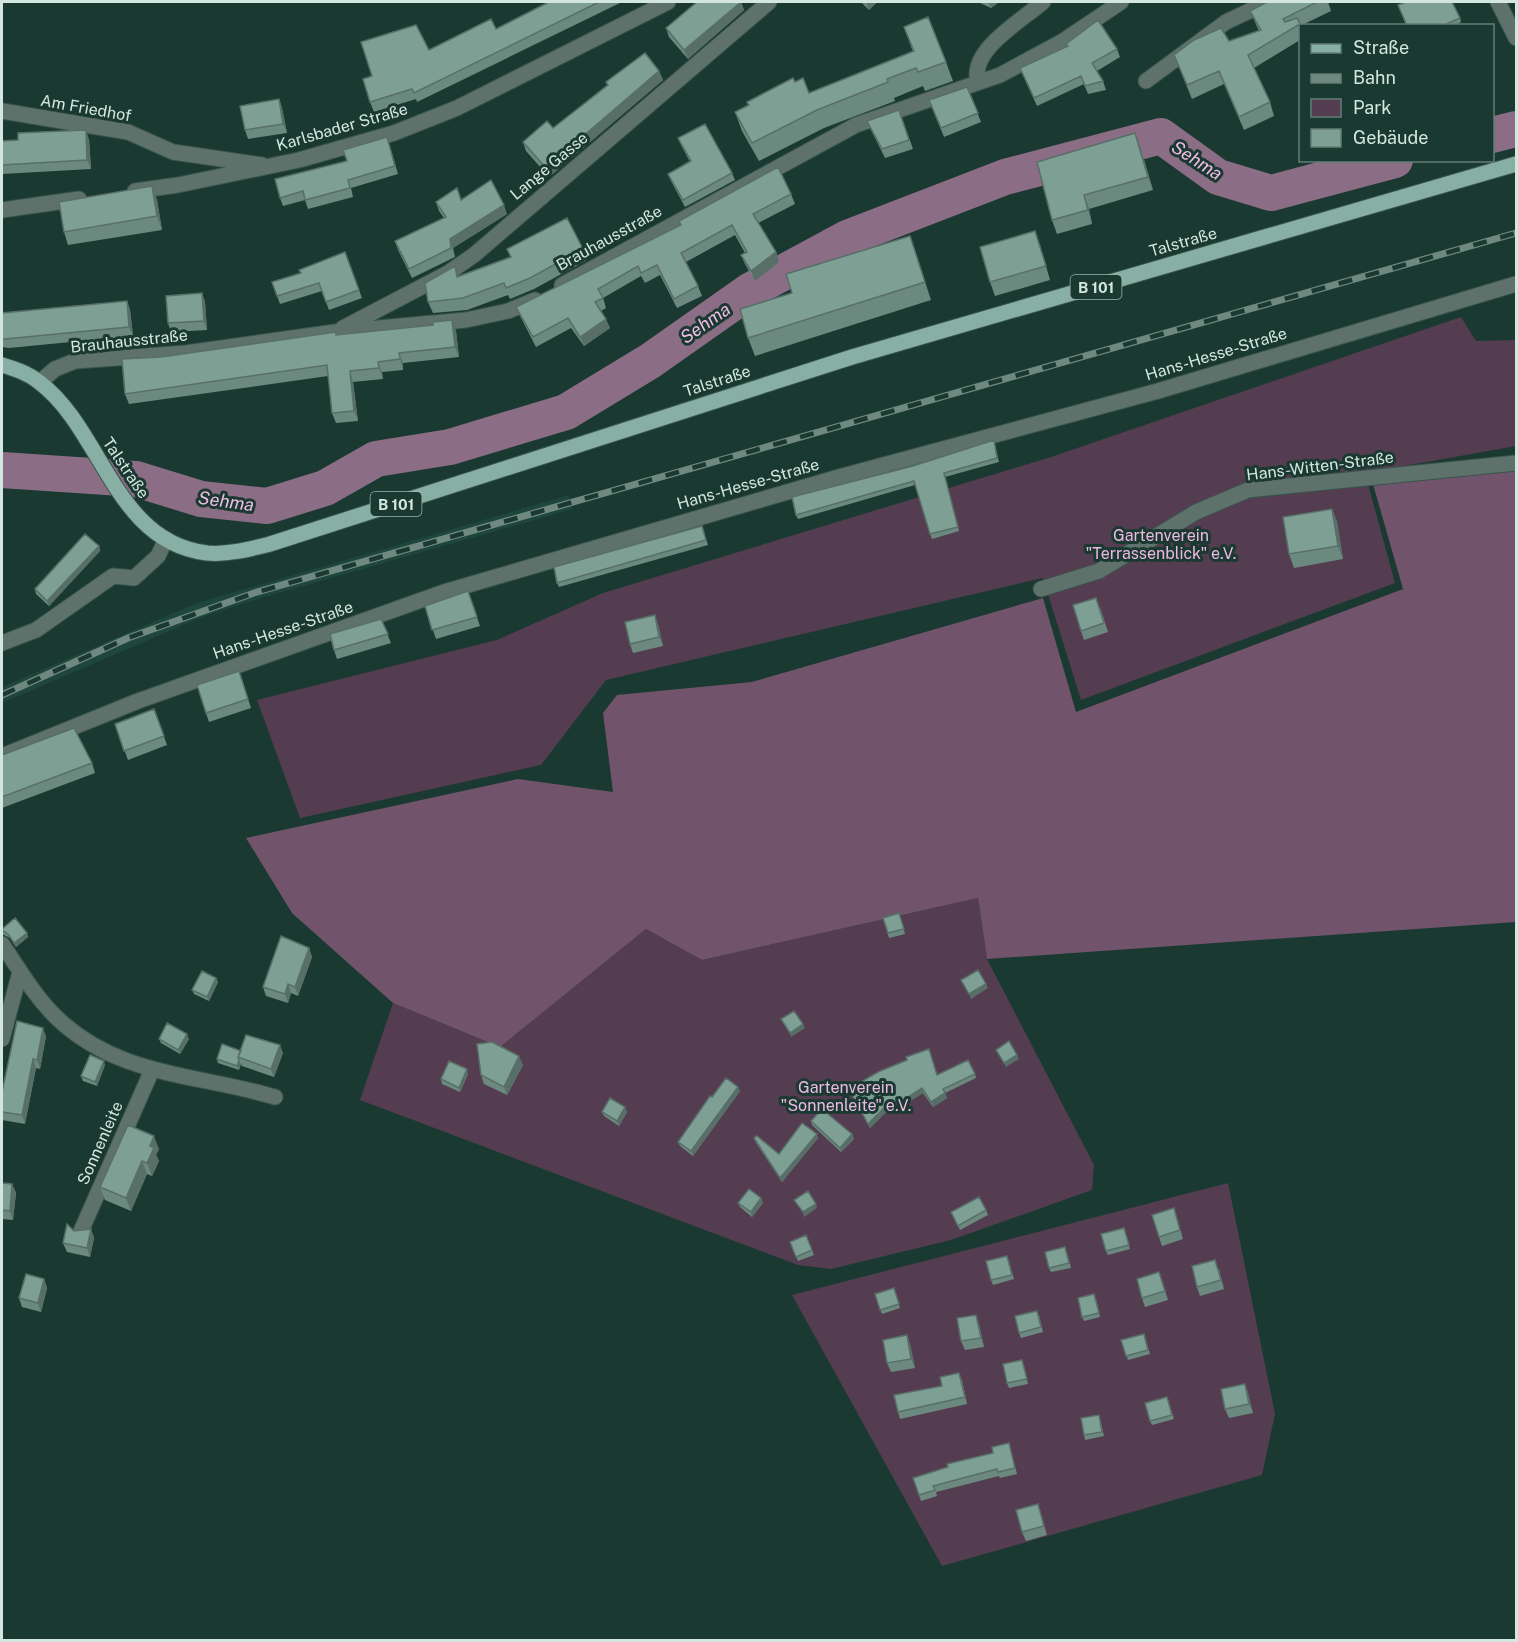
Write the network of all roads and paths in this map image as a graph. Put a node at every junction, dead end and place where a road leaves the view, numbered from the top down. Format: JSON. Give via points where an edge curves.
{"nodes":[{"id":1,"x":668,"y":2,"type":"edge"},
{"id":2,"x":769,"y":2,"type":"edge"},
{"id":3,"x":1043,"y":2,"type":"edge"},
{"id":4,"x":1120,"y":2,"type":"edge"},
{"id":5,"x":1268,"y":2,"type":"edge"},
{"id":6,"x":1498,"y":2,"type":"edge"},
{"id":7,"x":1513,"y":21,"type":"edge"},
{"id":8,"x":1516,"y":38,"type":"edge"},
{"id":9,"x":1146,"y":81,"type":"dead end"},
{"id":10,"x":978,"y":82,"type":"junction"},
{"id":11,"x":2,"y":111,"type":"edge"},
{"id":12,"x":1516,"y":164,"type":"edge"},
{"id":13,"x":268,"y":166,"type":"junction"},
{"id":14,"x":119,"y":194,"type":"edge"},
{"id":15,"x":96,"y":197,"type":"edge"},
{"id":16,"x":2,"y":210,"type":"edge"},
{"id":17,"x":1516,"y":284,"type":"edge"},
{"id":18,"x":335,"y":332,"type":"junction"},
{"id":19,"x":2,"y":365,"type":"edge"},
{"id":20,"x":40,"y":382,"type":"junction"},
{"id":21,"x":1516,"y":463,"type":"edge"},
{"id":22,"x":166,"y":539,"type":"junction"},
{"id":23,"x":1041,"y":589,"type":"dead end"},
{"id":24,"x":2,"y":643,"type":"edge"},
{"id":25,"x":2,"y":756,"type":"edge"},
{"id":26,"x":2,"y":944,"type":"edge"},
{"id":27,"x":20,"y":972,"type":"junction"},
{"id":28,"x":2,"y":1039,"type":"edge"},
{"id":29,"x":152,"y":1070,"type":"junction"},
{"id":30,"x":275,"y":1097,"type":"dead end"},
{"id":31,"x":81,"y":1231,"type":"edge"}],
"edges":[{"from":1,"to":13,"type":"street","name":"Karlsbader Straße","via":[[447,112],[394,133]]},
{"from":2,"to":18,"type":"street","name":"Lange Gasse","via":[[474,255],[448,273]]},
{"from":3,"to":10,"type":"street","via":[[988,47],[975,72]]},
{"from":4,"to":10,"type":"street","name":"Brauhausstraße","via":[[1063,41]]},
{"from":5,"to":9,"type":"street","via":[[1226,22]]},
{"from":6,"to":7,"type":"street"},
{"from":7,"to":8,"type":"street"},
{"from":10,"to":18,"type":"street","name":"Brauhausstraße","via":[[856,125],[538,298],[508,310],[466,320]]},
{"from":11,"to":13,"type":"street","name":"Am Friedhof","via":[[128,132],[173,152]]},
{"from":12,"to":22,"type":"main road","name":"Talstraße","number":"B 101","via":[[852,357],[270,544],[229,553],[207,553]]},
{"from":13,"to":14,"type":"street","name":"Karlsbader Straße"},
{"from":15,"to":16,"type":"street"},
{"from":17,"to":25,"type":"street","name":"Hans-Hesse-Straße","via":[[1158,391],[828,480],[455,589],[138,701]]},
{"from":18,"to":20,"type":"street","name":"Brauhausstraße","via":[[186,353],[75,361],[55,369]]},
{"from":19,"to":20,"type":"main road","name":"Talstraße","number":"B 101"},
{"from":20,"to":22,"type":"main road","name":"Talstraße","number":"B 101","via":[[65,410],[126,503]]},
{"from":21,"to":23,"type":"street","name":"Hans-Witten-Straße","via":[[1248,490],[1196,512],[1099,572]]},
{"from":22,"to":24,"type":"street","via":[[158,556],[134,578],[113,576],[36,630]]},
{"from":26,"to":27,"type":"street"},
{"from":27,"to":28,"type":"street"},
{"from":27,"to":29,"type":"street","via":[[56,1016],[78,1035],[111,1056]]},
{"from":29,"to":30,"type":"street"},
{"from":29,"to":31,"type":"street","name":"Sonnenleite"}]}
